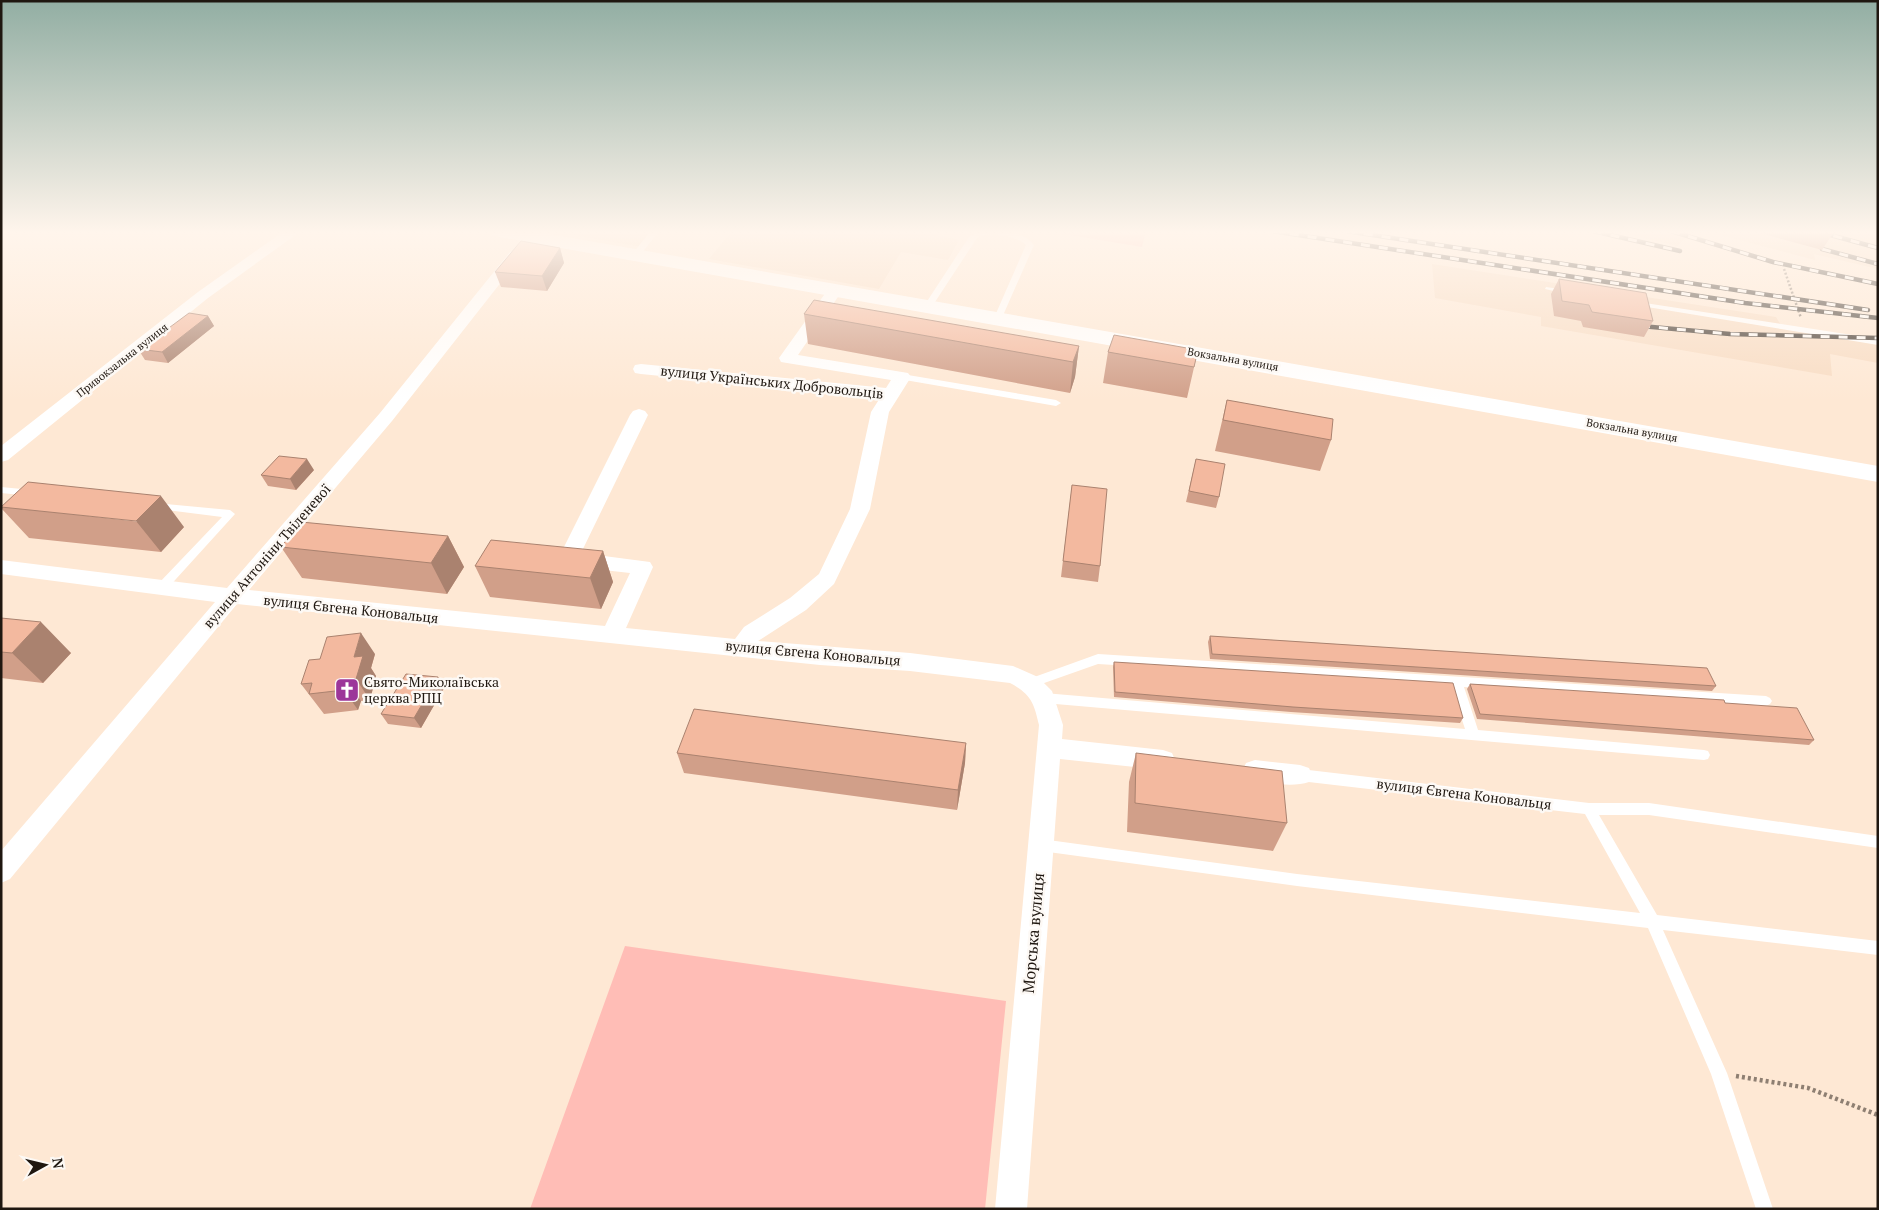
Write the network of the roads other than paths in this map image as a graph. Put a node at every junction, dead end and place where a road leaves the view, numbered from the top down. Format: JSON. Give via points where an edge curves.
{"nodes":[{"id":1,"x":214,"y":287,"type":"edge"},
{"id":2,"x":490,"y":287,"type":"edge"},
{"id":3,"x":814,"y":287,"type":"edge"},
{"id":4,"x":940,"y":287,"type":"edge"},
{"id":5,"x":1011,"y":287,"type":"edge"},
{"id":6,"x":1549,"y":289,"type":"dead end"},
{"id":7,"x":834,"y":291,"type":"junction"},
{"id":8,"x":1578,"y":294,"type":"edge"},
{"id":9,"x":1626,"y":302,"type":"edge"},
{"id":10,"x":928,"y":306,"type":"junction"},
{"id":11,"x":998,"y":318,"type":"junction"},
{"id":12,"x":1878,"y":342,"type":"edge"},
{"id":13,"x":787,"y":358,"type":"junction"},
{"id":14,"x":641,"y":369,"type":"dead end"},
{"id":15,"x":769,"y":382,"type":"junction"},
{"id":16,"x":897,"y":386,"type":"junction"},
{"id":17,"x":1056,"y":403,"type":"dead end"},
{"id":18,"x":640,"y":415,"type":"dead end"},
{"id":19,"x":1,"y":456,"type":"edge"},
{"id":20,"x":1878,"y":474,"type":"edge"},
{"id":21,"x":1,"y":490,"type":"edge"},
{"id":22,"x":41,"y":494,"type":"edge"},
{"id":23,"x":140,"y":504,"type":"edge"},
{"id":24,"x":1,"y":567,"type":"edge"},
{"id":25,"x":162,"y":588,"type":"junction"},
{"id":26,"x":232,"y":596,"type":"junction"},
{"id":27,"x":612,"y":635,"type":"junction"},
{"id":28,"x":740,"y":648,"type":"junction"},
{"id":29,"x":1456,"y":682,"type":"junction"},
{"id":30,"x":1029,"y":685,"type":"junction"},
{"id":31,"x":1766,"y":701,"type":"dead end"},
{"id":32,"x":1473,"y":735,"type":"junction"},
{"id":33,"x":1049,"y":748,"type":"junction"},
{"id":34,"x":1704,"y":755,"type":"dead end"},
{"id":35,"x":1184,"y":763,"type":"edge"},
{"id":36,"x":1232,"y":768,"type":"edge"},
{"id":37,"x":1300,"y":775,"type":"joint"},
{"id":38,"x":1589,"y":809,"type":"junction"},
{"id":39,"x":1878,"y":842,"type":"edge"},
{"id":40,"x":1040,"y":845,"type":"junction"},
{"id":41,"x":1,"y":871,"type":"edge"},
{"id":42,"x":1652,"y":921,"type":"junction"},
{"id":43,"x":1878,"y":948,"type":"edge"},
{"id":44,"x":1011,"y":1209,"type":"edge"},
{"id":45,"x":1766,"y":1209,"type":"edge"}],
"edges":[{"from":1,"to":19,"type":"street","name":"Привокзальна вулиця"},
{"from":2,"to":26,"type":"street","name":"вулиця Антоніни Твіленевої","via":[[386,417]]},
{"from":3,"to":7,"type":"street","name":"Вокзальна вулиця"},
{"from":4,"to":10,"type":"lane"},
{"from":5,"to":11,"type":"lane"},
{"from":6,"to":8,"type":"lane"},
{"from":7,"to":10,"type":"street","name":"Вокзальна вулиця"},
{"from":7,"to":13,"type":"street"},
{"from":9,"to":12,"type":"lane"},
{"from":10,"to":11,"type":"street","name":"Вокзальна вулиця"},
{"from":11,"to":20,"type":"street","name":"Вокзальна вулиця"},
{"from":13,"to":15,"type":"street"},
{"from":13,"to":16,"type":"street"},
{"from":14,"to":15,"type":"street","name":"вулиця Українських Добровольців"},
{"from":15,"to":16,"type":"street","name":"вулиця Українських Добровольців"},
{"from":16,"to":17,"type":"lane"},
{"from":16,"to":28,"type":"street","name":"вулиця Українських Добровольців","via":[[880,412],[860,510],[827,579],[798,604],[752,633]]},
{"from":18,"to":27,"type":"street","via":[[568,559],[643,567]]},
{"from":21,"to":22,"type":"lane"},
{"from":23,"to":25,"type":"lane","via":[[230,514]]},
{"from":24,"to":25,"type":"street","name":"вулиця Євгена Коновальця"},
{"from":25,"to":26,"type":"street","name":"вулиця Євгена Коновальця"},
{"from":26,"to":27,"type":"street","name":"вулиця Євгена Коновальця"},
{"from":26,"to":41,"type":"street","name":"вулиця Антоніни Твіленевої"},
{"from":27,"to":28,"type":"street","name":"вулиця Євгена Коновальця"},
{"from":28,"to":30,"type":"street","name":"вулиця Євгена Коновальця","via":[[910,662]]},
{"from":29,"to":30,"type":"lane","via":[[1098,659]]},
{"from":29,"to":31,"type":"lane"},
{"from":29,"to":32,"type":"lane"},
{"from":30,"to":32,"type":"lane"},
{"from":30,"to":33,"type":"street","name":"Морська вулиця","via":[[1051,725]]},
{"from":32,"to":34,"type":"lane"},
{"from":33,"to":35,"type":"street"},
{"from":33,"to":40,"type":"street","name":"Морська вулиця"},
{"from":36,"to":37,"type":"street","name":"вулиця Євгена Коновальця"},
{"from":37,"to":38,"type":"lane","name":"вулиця Євгена Коновальця"},
{"from":38,"to":39,"type":"lane","name":"вулиця Євгена Коновальця","via":[[1650,809]]},
{"from":38,"to":42,"type":"lane"},
{"from":40,"to":42,"type":"lane","via":[[1297,880]]},
{"from":40,"to":44,"type":"street","name":"Морська вулиця"},
{"from":42,"to":43,"type":"lane"},
{"from":42,"to":45,"type":"lane","via":[[1718,1073]]}]}
